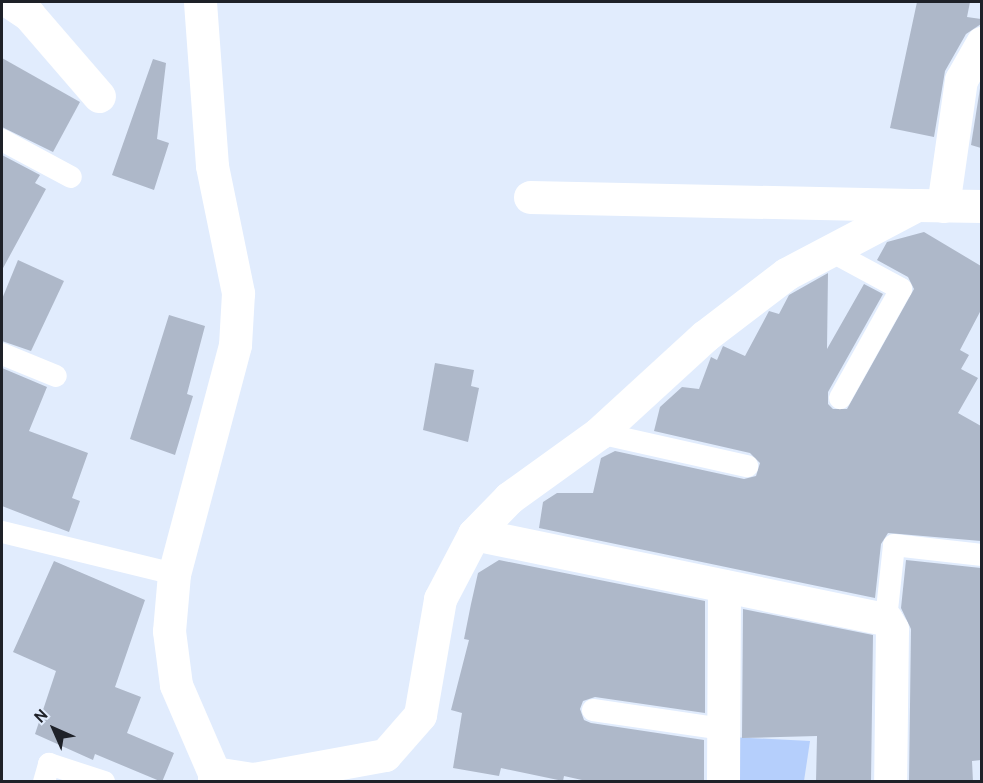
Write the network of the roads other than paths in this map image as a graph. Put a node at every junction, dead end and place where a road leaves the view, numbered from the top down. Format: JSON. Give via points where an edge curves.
{"nodes":[{"id":1,"x":10,"y":2,"type":"edge"},
{"id":2,"x":200,"y":2,"type":"edge"},
{"id":3,"x":981,"y":43,"type":"edge"},
{"id":4,"x":99,"y":96,"type":"dead end"},
{"id":5,"x":2,"y":140,"type":"edge"},
{"id":6,"x":71,"y":177,"type":"dead end"},
{"id":7,"x":530,"y":197,"type":"dead end"},
{"id":8,"x":930,"y":205,"type":"junction"},
{"id":9,"x":981,"y":206,"type":"edge"},
{"id":10,"x":829,"y":250,"type":"junction"},
{"id":11,"x":2,"y":354,"type":"edge"},
{"id":12,"x":56,"y":376,"type":"dead end"},
{"id":13,"x":840,"y":398,"type":"dead end"},
{"id":14,"x":599,"y":433,"type":"junction"},
{"id":15,"x":747,"y":466,"type":"dead end"},
{"id":16,"x":2,"y":532,"type":"edge"},
{"id":17,"x":474,"y":534,"type":"junction"},
{"id":18,"x":981,"y":555,"type":"edge"},
{"id":19,"x":174,"y":574,"type":"junction"},
{"id":20,"x":724,"y":586,"type":"junction"},
{"id":21,"x":886,"y":619,"type":"junction"},
{"id":22,"x":594,"y":710,"type":"dead end"},
{"id":23,"x":724,"y":729,"type":"junction"},
{"id":24,"x":214,"y":777,"type":"edge"},
{"id":25,"x":44,"y":782,"type":"edge"},
{"id":26,"x":104,"y":782,"type":"edge"},
{"id":27,"x":723,"y":782,"type":"edge"},
{"id":28,"x":890,"y":782,"type":"edge"}],
"edges":[{"from":1,"to":4,"type":"street","via":[[29,15]]},
{"from":2,"to":19,"type":"street","via":[[212,166],[238,293],[235,345]]},
{"from":3,"to":8,"type":"street","via":[[961,80]]},
{"from":5,"to":6,"type":"lane"},
{"from":7,"to":8,"type":"street"},
{"from":8,"to":9,"type":"street"},
{"from":8,"to":10,"type":"street"},
{"from":10,"to":13,"type":"lane","via":[[901,289]]},
{"from":10,"to":14,"type":"street","via":[[786,274],[705,336]]},
{"from":11,"to":12,"type":"lane"},
{"from":14,"to":15,"type":"lane"},
{"from":14,"to":17,"type":"street","via":[[509,498]]},
{"from":16,"to":19,"type":"lane"},
{"from":17,"to":20,"type":"street"},
{"from":17,"to":24,"type":"street","via":[[440,599],[420,715],[385,754],[253,779]]},
{"from":18,"to":21,"type":"lane","via":[[894,545]]},
{"from":19,"to":24,"type":"street","via":[[169,631],[176,685]]},
{"from":20,"to":21,"type":"street"},
{"from":20,"to":23,"type":"street"},
{"from":21,"to":28,"type":"street","via":[[892,629]]},
{"from":22,"to":23,"type":"lane"},
{"from":23,"to":27,"type":"street"},
{"from":25,"to":26,"type":"lane","via":[[49,764]]}]}
